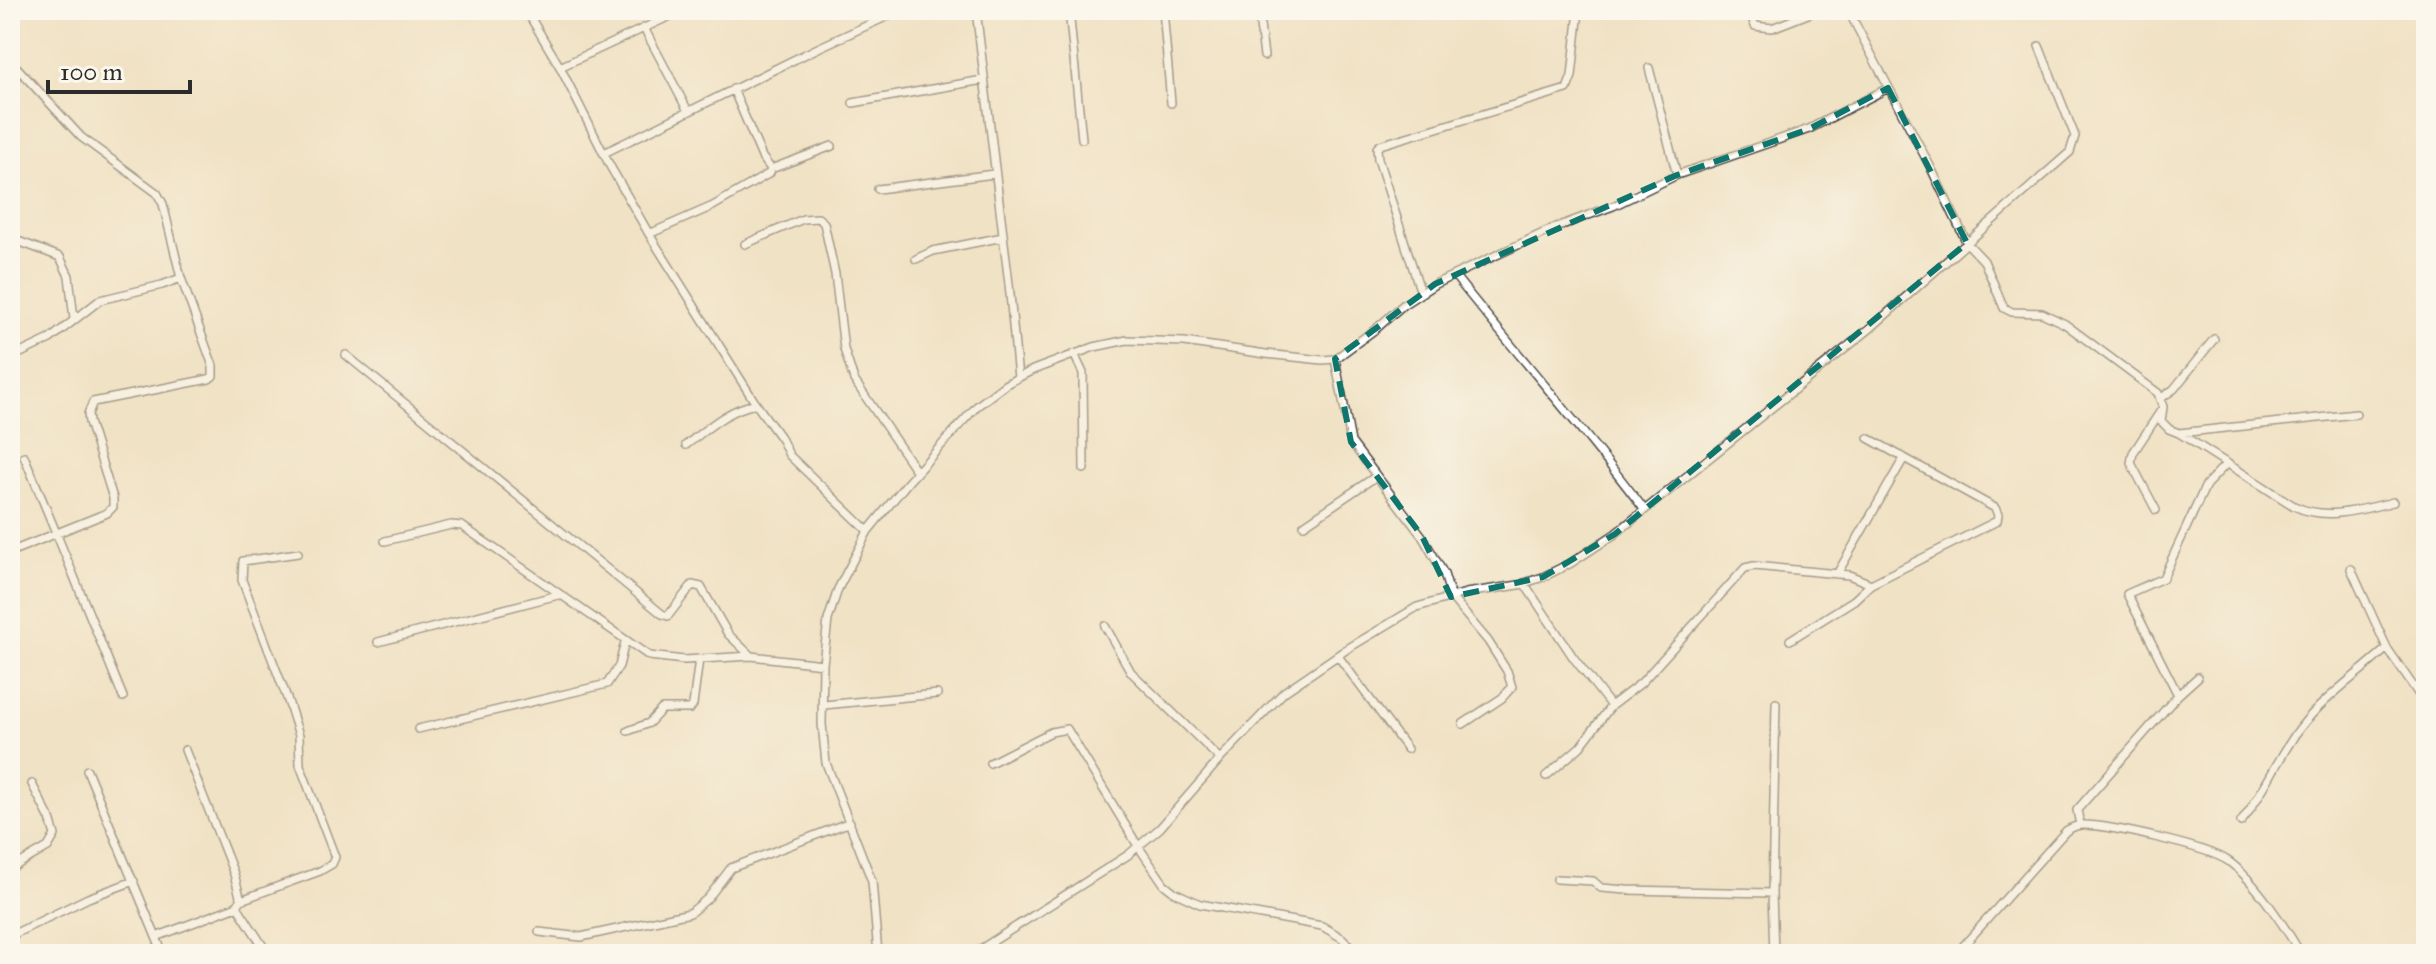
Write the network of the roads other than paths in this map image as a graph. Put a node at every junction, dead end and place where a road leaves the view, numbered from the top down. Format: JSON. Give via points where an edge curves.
{"nodes":[{"id":1,"x":526,"y":10,"type":"edge"},
{"id":2,"x":683,"y":10,"type":"edge"},
{"id":3,"x":901,"y":10,"type":"edge"},
{"id":4,"x":976,"y":10,"type":"edge"},
{"id":5,"x":1069,"y":10,"type":"edge"},
{"id":6,"x":1163,"y":10,"type":"edge"},
{"id":7,"x":1258,"y":10,"type":"edge"},
{"id":8,"x":1579,"y":10,"type":"edge"},
{"id":9,"x":1755,"y":10,"type":"edge"},
{"id":10,"x":1818,"y":10,"type":"edge"},
{"id":11,"x":1848,"y":10,"type":"edge"},
{"id":12,"x":644,"y":28,"type":"junction"},
{"id":13,"x":2039,"y":46,"type":"dead end"},
{"id":14,"x":1264,"y":56,"type":"dead end"},
{"id":15,"x":10,"y":60,"type":"edge"},
{"id":16,"x":560,"y":67,"type":"junction"},
{"id":17,"x":1649,"y":68,"type":"dead end"},
{"id":18,"x":983,"y":80,"type":"junction"},
{"id":19,"x":1888,"y":88,"type":"junction"},
{"id":20,"x":733,"y":89,"type":"junction"},
{"id":21,"x":853,"y":103,"type":"dead end"},
{"id":22,"x":1171,"y":103,"type":"dead end"},
{"id":23,"x":688,"y":111,"type":"junction"},
{"id":24,"x":1082,"y":139,"type":"dead end"},
{"id":25,"x":832,"y":146,"type":"dead end"},
{"id":26,"x":604,"y":153,"type":"junction"},
{"id":27,"x":771,"y":169,"type":"junction"},
{"id":28,"x":994,"y":174,"type":"junction"},
{"id":29,"x":1677,"y":175,"type":"junction"},
{"id":30,"x":878,"y":189,"type":"dead end"},
{"id":31,"x":649,"y":234,"type":"junction"},
{"id":32,"x":1003,"y":237,"type":"junction"},
{"id":33,"x":10,"y":242,"type":"edge"},
{"id":34,"x":1967,"y":243,"type":"junction"},
{"id":35,"x":745,"y":244,"type":"dead end"},
{"id":36,"x":916,"y":259,"type":"dead end"},
{"id":37,"x":1454,"y":275,"type":"junction"},
{"id":38,"x":181,"y":278,"type":"junction"},
{"id":39,"x":1421,"y":293,"type":"junction"},
{"id":40,"x":74,"y":319,"type":"junction"},
{"id":41,"x":2214,"y":339,"type":"dead end"},
{"id":42,"x":1074,"y":354,"type":"junction"},
{"id":43,"x":346,"y":355,"type":"dead end"},
{"id":44,"x":10,"y":358,"type":"edge"},
{"id":45,"x":1335,"y":359,"type":"junction"},
{"id":46,"x":1018,"y":378,"type":"junction"},
{"id":47,"x":2161,"y":403,"type":"junction"},
{"id":48,"x":756,"y":404,"type":"junction"},
{"id":49,"x":2356,"y":414,"type":"dead end"},
{"id":50,"x":2179,"y":433,"type":"junction"},
{"id":51,"x":1868,"y":438,"type":"dead end"},
{"id":52,"x":686,"y":445,"type":"dead end"},
{"id":53,"x":24,"y":456,"type":"dead end"},
{"id":54,"x":1904,"y":458,"type":"junction"},
{"id":55,"x":2227,"y":463,"type":"junction"},
{"id":56,"x":1084,"y":469,"type":"dead end"},
{"id":57,"x":917,"y":472,"type":"junction"},
{"id":58,"x":1375,"y":477,"type":"junction"},
{"id":59,"x":2393,"y":502,"type":"dead end"},
{"id":60,"x":1643,"y":508,"type":"junction"},
{"id":61,"x":2156,"y":510,"type":"dead end"},
{"id":62,"x":1304,"y":525,"type":"dead end"},
{"id":63,"x":868,"y":531,"type":"junction"},
{"id":64,"x":54,"y":532,"type":"junction"},
{"id":65,"x":385,"y":541,"type":"dead end"},
{"id":66,"x":10,"y":552,"type":"edge"},
{"id":67,"x":298,"y":553,"type":"dead end"},
{"id":68,"x":2351,"y":569,"type":"dead end"},
{"id":69,"x":1837,"y":574,"type":"junction"},
{"id":70,"x":1524,"y":583,"type":"junction"},
{"id":71,"x":1871,"y":584,"type":"junction"},
{"id":72,"x":558,"y":595,"type":"junction"},
{"id":73,"x":1451,"y":597,"type":"junction"},
{"id":74,"x":1105,"y":626,"type":"dead end"},
{"id":75,"x":1790,"y":640,"type":"dead end"},
{"id":76,"x":378,"y":642,"type":"dead end"},
{"id":77,"x":625,"y":642,"type":"junction"},
{"id":78,"x":2387,"y":648,"type":"junction"},
{"id":79,"x":751,"y":656,"type":"junction"},
{"id":80,"x":1338,"y":656,"type":"junction"},
{"id":81,"x":699,"y":659,"type":"junction"},
{"id":82,"x":823,"y":664,"type":"junction"},
{"id":83,"x":2198,"y":677,"type":"dead end"},
{"id":84,"x":937,"y":694,"type":"dead end"},
{"id":85,"x":2178,"y":695,"type":"junction"},
{"id":86,"x":123,"y":697,"type":"dead end"},
{"id":87,"x":1776,"y":703,"type":"dead end"},
{"id":88,"x":824,"y":705,"type":"junction"},
{"id":89,"x":2426,"y":705,"type":"edge"},
{"id":90,"x":1611,"y":706,"type":"junction"},
{"id":91,"x":1463,"y":724,"type":"dead end"},
{"id":92,"x":418,"y":729,"type":"dead end"},
{"id":93,"x":628,"y":731,"type":"dead end"},
{"id":94,"x":1407,"y":749,"type":"dead end"},
{"id":95,"x":185,"y":750,"type":"dead end"},
{"id":96,"x":1220,"y":759,"type":"junction"},
{"id":97,"x":990,"y":763,"type":"dead end"},
{"id":98,"x":87,"y":770,"type":"dead end"},
{"id":99,"x":1546,"y":776,"type":"dead end"},
{"id":100,"x":32,"y":784,"type":"dead end"},
{"id":101,"x":850,"y":822,"type":"junction"},
{"id":102,"x":2241,"y":822,"type":"dead end"},
{"id":103,"x":2080,"y":825,"type":"junction"},
{"id":104,"x":1138,"y":846,"type":"junction"},
{"id":105,"x":10,"y":869,"type":"edge"},
{"id":106,"x":1557,"y":879,"type":"dead end"},
{"id":107,"x":134,"y":881,"type":"junction"},
{"id":108,"x":1772,"y":893,"type":"junction"},
{"id":109,"x":239,"y":903,"type":"junction"},
{"id":110,"x":539,"y":932,"type":"dead end"},
{"id":111,"x":10,"y":936,"type":"edge"},
{"id":112,"x":156,"y":937,"type":"junction"},
{"id":113,"x":163,"y":954,"type":"edge"},
{"id":114,"x":268,"y":954,"type":"edge"},
{"id":115,"x":878,"y":954,"type":"edge"},
{"id":116,"x":973,"y":954,"type":"edge"},
{"id":117,"x":1358,"y":954,"type":"edge"},
{"id":118,"x":1774,"y":954,"type":"edge"},
{"id":119,"x":1956,"y":954,"type":"edge"},
{"id":120,"x":2301,"y":954,"type":"edge"}],
"edges":[{"from":1,"to":16,"type":"street"},
{"from":2,"to":12,"type":"street"},
{"from":3,"to":20,"type":"street"},
{"from":4,"to":18,"type":"street"},
{"from":5,"to":24,"type":"street"},
{"from":6,"to":22,"type":"street"},
{"from":7,"to":14,"type":"street"},
{"from":8,"to":39,"type":"street","via":[[1567,89],[1377,148]]},
{"from":9,"to":10,"type":"street","via":[[1755,26],[1772,28]]},
{"from":11,"to":19,"type":"street"},
{"from":12,"to":16,"type":"street"},
{"from":12,"to":23,"type":"street"},
{"from":13,"to":34,"type":"street","via":[[2075,136],[2074,146]]},
{"from":15,"to":38,"type":"street","via":[[81,137],[157,193]]},
{"from":16,"to":26,"type":"street"},
{"from":17,"to":29,"type":"street"},
{"from":18,"to":21,"type":"street"},
{"from":18,"to":28,"type":"street"},
{"from":19,"to":29,"type":"street","via":[[1809,129]]},
{"from":19,"to":34,"type":"street"},
{"from":20,"to":23,"type":"street"},
{"from":20,"to":27,"type":"street"},
{"from":23,"to":26,"type":"street"},
{"from":25,"to":27,"type":"street"},
{"from":26,"to":31,"type":"street"},
{"from":27,"to":31,"type":"street","via":[[713,206]]},
{"from":28,"to":30,"type":"street"},
{"from":28,"to":32,"type":"street"},
{"from":29,"to":37,"type":"street"},
{"from":31,"to":48,"type":"street"},
{"from":32,"to":36,"type":"street"},
{"from":32,"to":46,"type":"street"},
{"from":33,"to":40,"type":"street","via":[[60,257],[69,276]]},
{"from":34,"to":47,"type":"street","via":[[1984,261],[2004,308],[2042,313],[2065,324],[2158,393]]},
{"from":34,"to":60,"type":"street","via":[[1872,327]]},
{"from":35,"to":57,"type":"street","via":[[803,219],[824,223],[844,349],[854,380]]},
{"from":37,"to":39,"type":"street"},
{"from":37,"to":60,"type":"street"},
{"from":38,"to":40,"type":"street","via":[[100,300]]},
{"from":38,"to":64,"type":"street","via":[[213,376],[93,402],[89,422],[113,507]]},
{"from":39,"to":45,"type":"street"},
{"from":40,"to":44,"type":"street","via":[[50,339]]},
{"from":41,"to":47,"type":"street"},
{"from":42,"to":45,"type":"street","via":[[1152,339]]},
{"from":42,"to":46,"type":"street"},
{"from":42,"to":56,"type":"street","via":[[1083,373]]},
{"from":43,"to":79,"type":"street","via":[[662,614],[673,612],[692,585],[701,587],[728,634]]},
{"from":45,"to":58,"type":"street","via":[[1351,442]]},
{"from":46,"to":57,"type":"street","via":[[977,406]]},
{"from":47,"to":50,"type":"street","via":[[2161,421]]},
{"from":47,"to":61,"type":"street","via":[[2131,463]]},
{"from":48,"to":52,"type":"street","via":[[728,414]]},
{"from":48,"to":63,"type":"street","via":[[789,455]]},
{"from":49,"to":50,"type":"street"},
{"from":50,"to":55,"type":"street"},
{"from":51,"to":54,"type":"street"},
{"from":53,"to":64,"type":"street"},
{"from":54,"to":69,"type":"street"},
{"from":54,"to":71,"type":"street","via":[[1995,508],[1997,521]]},
{"from":55,"to":59,"type":"street","via":[[2310,514],[2339,514]]},
{"from":55,"to":85,"type":"street","via":[[2206,485],[2163,578],[2127,594]]},
{"from":57,"to":63,"type":"street"},
{"from":58,"to":62,"type":"street"},
{"from":58,"to":73,"type":"street","via":[[1422,536]]},
{"from":60,"to":70,"type":"street","via":[[1571,563]]},
{"from":63,"to":82,"type":"street","via":[[838,589]]},
{"from":64,"to":66,"type":"street"},
{"from":64,"to":86,"type":"street"},
{"from":65,"to":72,"type":"street","via":[[462,526]]},
{"from":67,"to":109,"type":"street","via":[[248,559],[241,569],[299,735],[300,765],[335,857],[320,871]]},
{"from":68,"to":78,"type":"street"},
{"from":69,"to":71,"type":"street"},
{"from":69,"to":90,"type":"street","via":[[1745,568],[1641,683]]},
{"from":70,"to":73,"type":"street"},
{"from":70,"to":90,"type":"street"},
{"from":71,"to":75,"type":"street"},
{"from":72,"to":76,"type":"street"},
{"from":72,"to":77,"type":"street"},
{"from":73,"to":80,"type":"street","via":[[1417,607]]},
{"from":73,"to":91,"type":"street","via":[[1488,641],[1512,687]]},
{"from":74,"to":96,"type":"street","via":[[1131,672]]},
{"from":77,"to":81,"type":"street","via":[[649,656]]},
{"from":77,"to":92,"type":"street","via":[[607,684]]},
{"from":78,"to":89,"type":"street"},
{"from":78,"to":102,"type":"street","via":[[2298,730]]},
{"from":79,"to":81,"type":"street"},
{"from":79,"to":82,"type":"street"},
{"from":80,"to":94,"type":"street"},
{"from":80,"to":96,"type":"street","via":[[1284,692]]},
{"from":81,"to":93,"type":"street","via":[[690,709],[662,709],[649,723]]},
{"from":82,"to":88,"type":"street"},
{"from":83,"to":85,"type":"street"},
{"from":84,"to":88,"type":"street"},
{"from":85,"to":103,"type":"street","via":[[2086,798],[2077,810]]},
{"from":87,"to":108,"type":"street"},
{"from":88,"to":101,"type":"street","via":[[826,763]]},
{"from":90,"to":99,"type":"street","via":[[1580,747]]},
{"from":95,"to":109,"type":"street","via":[[234,874]]},
{"from":96,"to":104,"type":"street"},
{"from":97,"to":104,"type":"street","via":[[1067,729]]},
{"from":98,"to":107,"type":"street"},
{"from":100,"to":105,"type":"street","via":[[55,835],[48,847]]},
{"from":101,"to":110,"type":"street","via":[[731,868],[690,913],[581,937]]},
{"from":101,"to":115,"type":"street","via":[[872,881]]},
{"from":103,"to":119,"type":"street","via":[[2066,831]]},
{"from":103,"to":120,"type":"street","via":[[2121,829],[2227,859]]},
{"from":104,"to":116,"type":"street"},
{"from":104,"to":117,"type":"street","via":[[1164,884],[1186,900],[1322,926]]},
{"from":106,"to":108,"type":"street","via":[[1593,881],[1614,889]]},
{"from":107,"to":111,"type":"street"},
{"from":107,"to":112,"type":"street"},
{"from":108,"to":118,"type":"street"},
{"from":109,"to":112,"type":"street"},
{"from":109,"to":114,"type":"street"},
{"from":112,"to":113,"type":"street"}]}
